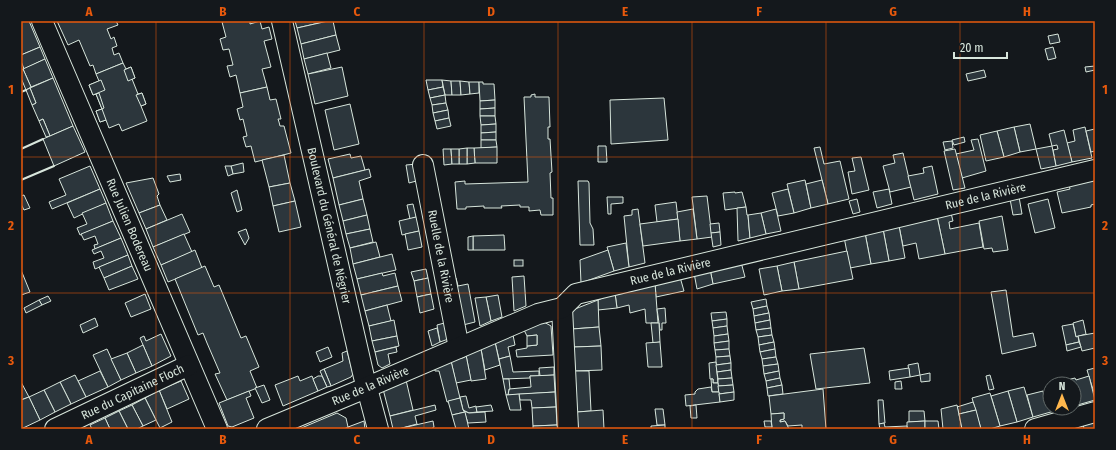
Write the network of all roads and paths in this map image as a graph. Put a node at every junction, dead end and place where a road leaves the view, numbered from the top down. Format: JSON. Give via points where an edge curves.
{"nodes":[{"id":1,"x":42,"y":21,"type":"edge"},
{"id":2,"x":282,"y":21,"type":"edge"},
{"id":3,"x":422,"y":165,"type":"dead end"},
{"id":4,"x":1095,"y":170,"type":"edge"},
{"id":5,"x":562,"y":308,"type":"junction"},
{"id":6,"x":459,"y":348,"type":"junction"},
{"id":7,"x":189,"y":366,"type":"junction"},
{"id":8,"x":367,"y":388,"type":"junction"},
{"id":9,"x":1095,"y":412,"type":"edge"},
{"id":10,"x":55,"y":429,"type":"edge"},
{"id":11,"x":217,"y":429,"type":"edge"},
{"id":12,"x":267,"y":429,"type":"edge"},
{"id":13,"x":378,"y":429,"type":"edge"},
{"id":14,"x":568,"y":429,"type":"edge"},
{"id":15,"x":1035,"y":429,"type":"edge"}],
"edges":[{"from":1,"to":7,"type":"street","name":"Rue Julien Bodereau"},
{"from":2,"to":8,"type":"street","name":"Boulevard du Général de Négrier"},
{"from":3,"to":6,"type":"street","name":"Ruelle de la Rivière"},
{"from":4,"to":5,"type":"street","name":"Rue de la Rivière","via":[[576,294]]},
{"from":5,"to":6,"type":"street","name":"Rue de la Rivière","via":[[538,314]]},
{"from":5,"to":14,"type":"street"},
{"from":6,"to":8,"type":"street","name":"Rue de la Rivière"},
{"from":7,"to":10,"type":"street","name":"Rue du Capitaine Floch"},
{"from":7,"to":11,"type":"street","name":"Rue Julien Bodereau"},
{"from":8,"to":12,"type":"street","name":"Rue de la Rivière"},
{"from":8,"to":13,"type":"street","name":"Boulevard du Général de Négrier"},
{"from":9,"to":15,"type":"street"}]}
